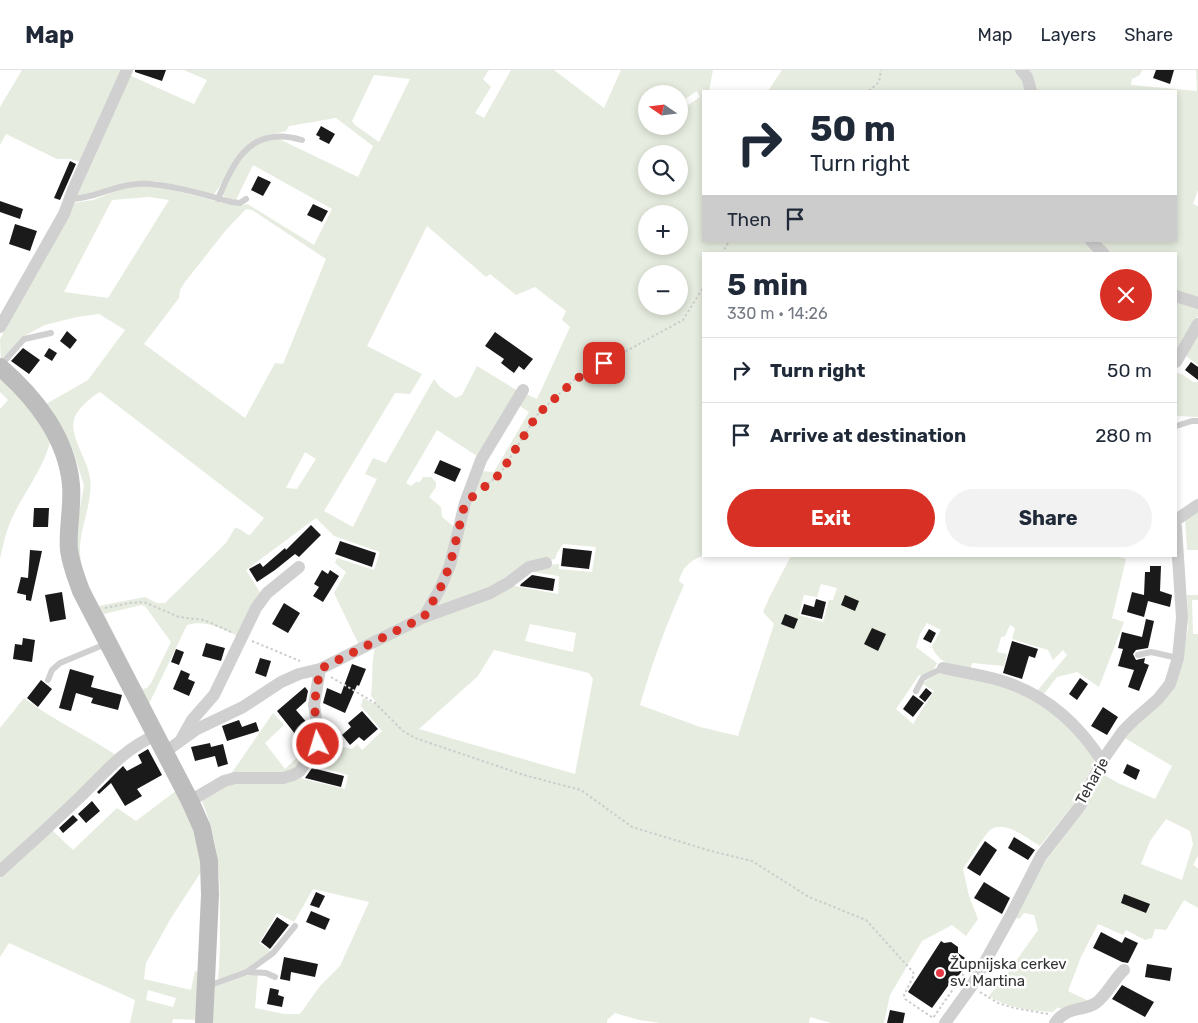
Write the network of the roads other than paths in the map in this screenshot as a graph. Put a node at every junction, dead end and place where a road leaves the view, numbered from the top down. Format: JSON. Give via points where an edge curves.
{"nodes":[{"id":1,"x":127,"y":70,"type":"edge"},
{"id":2,"x":1021,"y":70,"type":"edge"},
{"id":3,"x":1031,"y":90,"type":"edge"},
{"id":4,"x":302,"y":140,"type":"dead end"},
{"id":5,"x":218,"y":198,"type":"junction"},
{"id":6,"x":70,"y":199,"type":"junction"},
{"id":7,"x":246,"y":199,"type":"dead end"},
{"id":8,"x":1092,"y":242,"type":"edge"},
{"id":9,"x":1102,"y":252,"type":"edge"},
{"id":10,"x":1177,"y":296,"type":"edge"},
{"id":11,"x":1198,"y":303,"type":"edge"},
{"id":12,"x":1198,"y":325,"type":"edge"},
{"id":13,"x":0,"y":327,"type":"edge"},
{"id":14,"x":51,"y":333,"type":"dead end"},
{"id":15,"x":1177,"y":360,"type":"edge"},
{"id":16,"x":0,"y":367,"type":"edge"},
{"id":17,"x":524,"y":390,"type":"dead end"},
{"id":18,"x":1198,"y":421,"type":"edge"},
{"id":19,"x":1177,"y":426,"type":"edge"},
{"id":20,"x":1198,"y":505,"type":"edge"},
{"id":21,"x":1177,"y":519,"type":"edge"},
{"id":22,"x":1177,"y":542,"type":"edge"},
{"id":23,"x":546,"y":563,"type":"dead end"},
{"id":24,"x":298,"y":567,"type":"dead end"},
{"id":25,"x":424,"y":617,"type":"junction"},
{"id":26,"x":109,"y":643,"type":"junction"},
{"id":27,"x":1138,"y":655,"type":"dead end"},
{"id":28,"x":1178,"y":658,"type":"junction"},
{"id":29,"x":943,"y":668,"type":"joint"},
{"id":30,"x":320,"y":669,"type":"junction"},
{"id":31,"x":48,"y":680,"type":"dead end"},
{"id":32,"x":916,"y":691,"type":"dead end"},
{"id":33,"x":156,"y":735,"type":"junction"},
{"id":34,"x":180,"y":743,"type":"junction"},
{"id":35,"x":165,"y":752,"type":"junction"},
{"id":36,"x":1102,"y":761,"type":"junction"},
{"id":37,"x":190,"y":801,"type":"junction"},
{"id":38,"x":0,"y":871,"type":"edge"},
{"id":39,"x":295,"y":926,"type":"dead end"},
{"id":40,"x":1124,"y":970,"type":"dead end"},
{"id":41,"x":247,"y":972,"type":"junction"},
{"id":42,"x":275,"y":977,"type":"dead end"},
{"id":43,"x":207,"y":986,"type":"junction"},
{"id":44,"x":1058,"y":1019,"type":"edge"},
{"id":45,"x":204,"y":1023,"type":"edge"},
{"id":46,"x":945,"y":1023,"type":"edge"}],
"edges":[{"from":1,"to":6,"type":"street"},
{"from":2,"to":3,"type":"street"},
{"from":4,"to":5,"type":"lane","via":[[278,135],[252,144],[237,160]]},
{"from":5,"to":6,"type":"lane","via":[[159,185],[136,184],[92,197]]},
{"from":5,"to":7,"type":"lane","via":[[240,203]]},
{"from":6,"to":13,"type":"street"},
{"from":8,"to":9,"type":"street"},
{"from":10,"to":11,"type":"street"},
{"from":12,"to":15,"type":"street"},
{"from":14,"to":16,"type":"lane","via":[[24,339]]},
{"from":16,"to":26,"type":"main road","via":[[28,393],[45,416],[64,454],[71,486],[69,548],[72,564],[81,591]]},
{"from":17,"to":25,"type":"street","via":[[480,460],[465,503],[450,565]]},
{"from":18,"to":19,"type":"lane"},
{"from":20,"to":21,"type":"street"},
{"from":22,"to":28,"type":"street","name":"Teharje","via":[[1182,618]]},
{"from":23,"to":25,"type":"street","via":[[529,567],[490,593]]},
{"from":24,"to":34,"type":"street","via":[[267,593],[256,608],[214,695],[192,720]]},
{"from":25,"to":30,"type":"street"},
{"from":26,"to":31,"type":"lane","via":[[60,663]]},
{"from":26,"to":33,"type":"main road"},
{"from":27,"to":28,"type":"lane","via":[[1151,652]]},
{"from":28,"to":36,"type":"street","name":"Teharje","via":[[1170,684],[1123,732]]},
{"from":29,"to":32,"type":"lane","via":[[923,678]]},
{"from":29,"to":36,"type":"street","via":[[1000,680],[1042,698],[1071,721]]},
{"from":30,"to":34,"type":"street","via":[[281,682],[243,707],[197,729]]},
{"from":30,"to":37,"type":"street","via":[[314,705],[318,744],[300,771],[283,778],[235,778]]},
{"from":33,"to":35,"type":"main road"},
{"from":33,"to":38,"type":"street","via":[[117,759]]},
{"from":34,"to":35,"type":"street"},
{"from":35,"to":37,"type":"main road"},
{"from":36,"to":46,"type":"street","name":"Teharje","via":[[1080,806],[1041,856],[982,969]]},
{"from":37,"to":43,"type":"main road","via":[[202,828],[209,861]]},
{"from":39,"to":41,"type":"lane","via":[[273,953]]},
{"from":40,"to":44,"type":"street","via":[[1101,999]]},
{"from":41,"to":42,"type":"lane","via":[[256,971]]},
{"from":41,"to":43,"type":"lane"},
{"from":43,"to":45,"type":"main road"}]}
